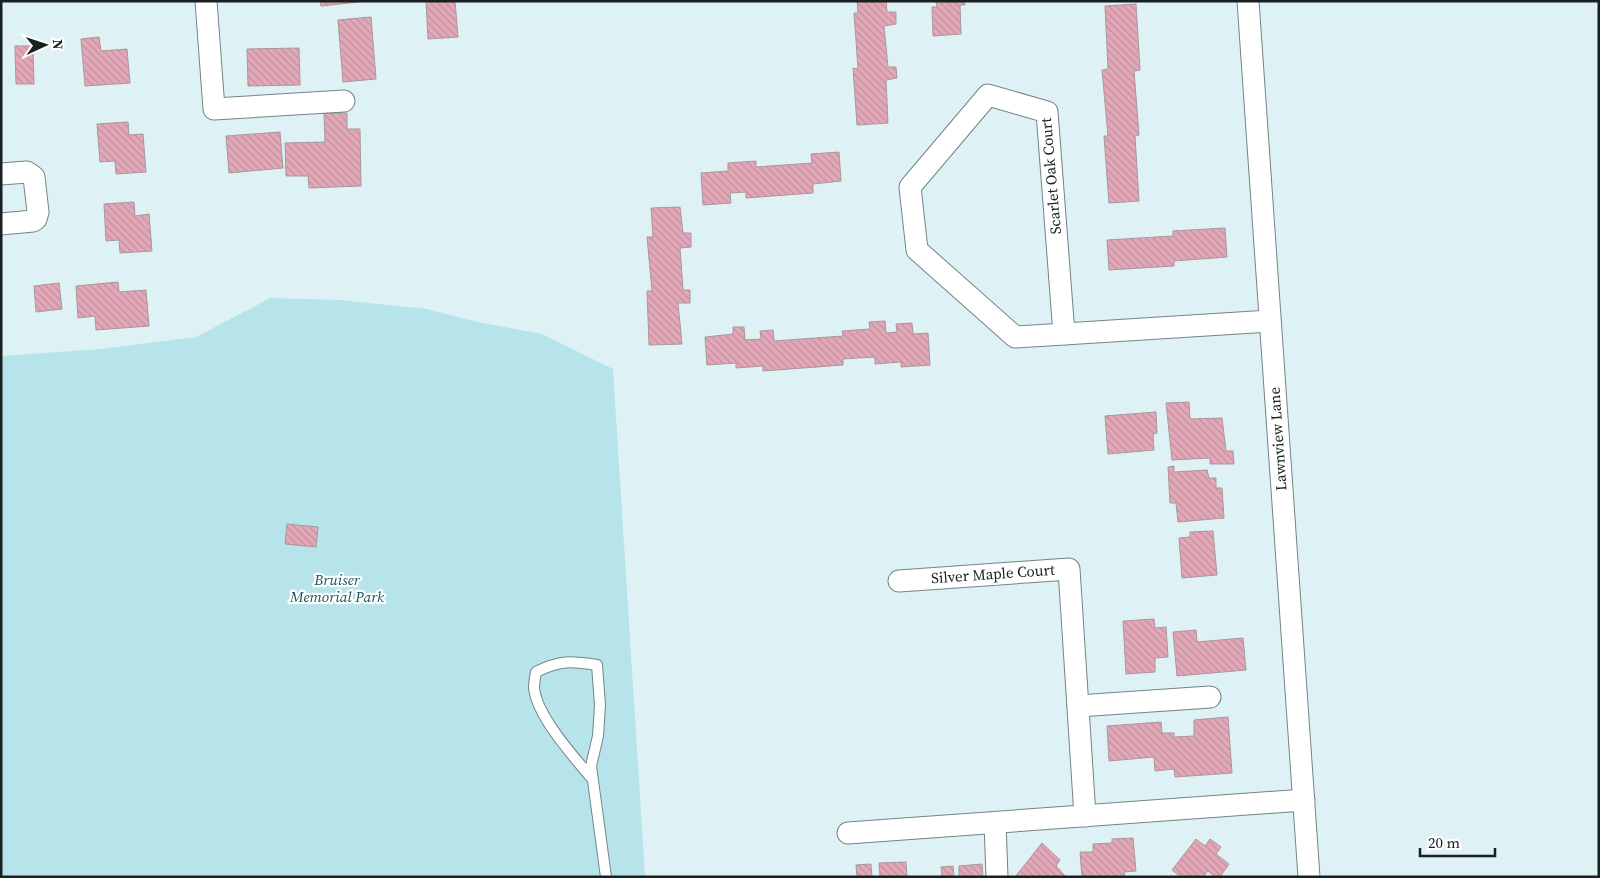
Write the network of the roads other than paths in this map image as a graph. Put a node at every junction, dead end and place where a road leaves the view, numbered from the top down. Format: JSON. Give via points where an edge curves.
{"nodes":[{"id":1,"x":206,"y":1,"type":"edge"},
{"id":2,"x":1248,"y":1,"type":"edge"},
{"id":3,"x":344,"y":100,"type":"dead end"},
{"id":4,"x":1,"y":174,"type":"edge"},
{"id":5,"x":1,"y":224,"type":"edge"},
{"id":6,"x":1270,"y":321,"type":"junction"},
{"id":7,"x":1064,"y":334,"type":"junction"},
{"id":8,"x":899,"y":581,"type":"dead end"},
{"id":9,"x":1210,"y":697,"type":"dead end"},
{"id":10,"x":1078,"y":706,"type":"junction"},
{"id":11,"x":593,"y":780,"type":"junction"},
{"id":12,"x":1304,"y":800,"type":"junction"},
{"id":13,"x":1085,"y":816,"type":"junction"},
{"id":14,"x":995,"y":823,"type":"junction"},
{"id":15,"x":848,"y":833,"type":"dead end"},
{"id":16,"x":606,"y":877,"type":"edge"},
{"id":17,"x":997,"y":877,"type":"edge"},
{"id":18,"x":1309,"y":877,"type":"edge"}],
"edges":[{"from":1,"to":3,"type":"street","via":[[214,109]]},
{"from":2,"to":6,"type":"street","name":"Lawnview Lane"},
{"from":4,"to":5,"type":"street","via":[[27,172],[34,177],[38,212],[33,221]]},
{"from":6,"to":7,"type":"street","name":"Scarlet Oak Court"},
{"from":6,"to":12,"type":"street","name":"Lawnview Lane"},
{"from":7,"to":7,"type":"street","name":"Scarlet Oak Court","via":[[1047,112],[988,95],[910,186],[917,250],[1015,336]]},
{"from":8,"to":10,"type":"street","name":"Silver Maple Court","via":[[1069,569]]},
{"from":9,"to":10,"type":"street"},
{"from":10,"to":13,"type":"street","name":"Silver Maple Court"},
{"from":11,"to":11,"type":"lane","via":[[591,766],[598,736],[600,705],[597,665],[554,663],[536,672],[534,686],[538,703],[572,756]]},
{"from":11,"to":16,"type":"lane"},
{"from":12,"to":13,"type":"street"},
{"from":12,"to":18,"type":"street","name":"Lawnview Lane"},
{"from":13,"to":14,"type":"street"},
{"from":14,"to":15,"type":"street"},
{"from":14,"to":17,"type":"street"}]}
